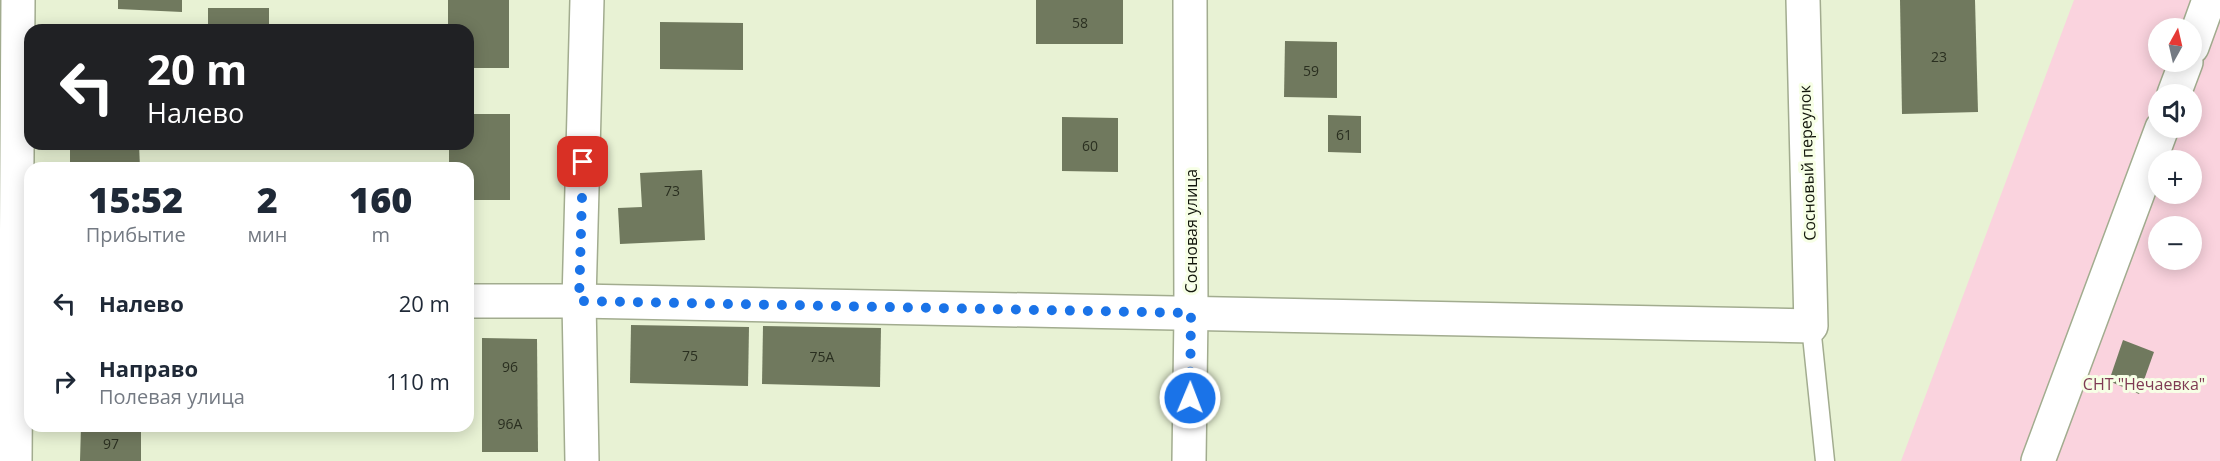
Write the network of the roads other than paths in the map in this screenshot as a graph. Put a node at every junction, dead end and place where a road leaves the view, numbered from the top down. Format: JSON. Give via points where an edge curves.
{"nodes":[{"id":1,"x":18,"y":0,"type":"edge"},
{"id":2,"x":587,"y":0,"type":"edge"},
{"id":3,"x":1190,"y":0,"type":"edge"},
{"id":4,"x":1803,"y":0,"type":"edge"},
{"id":5,"x":2209,"y":0,"type":"edge"},
{"id":6,"x":2202,"y":19,"type":"edge"},
{"id":7,"x":2158,"y":138,"type":"edge"},
{"id":8,"x":16,"y":300,"type":"edge"},
{"id":9,"x":474,"y":301,"type":"edge"},
{"id":10,"x":579,"y":301,"type":"junction"},
{"id":11,"x":1191,"y":313,"type":"junction"},
{"id":12,"x":1811,"y":326,"type":"junction"},
{"id":13,"x":15,"y":461,"type":"edge"},
{"id":14,"x":582,"y":461,"type":"edge"},
{"id":15,"x":1189,"y":461,"type":"edge"},
{"id":16,"x":1825,"y":461,"type":"edge"},
{"id":17,"x":2038,"y":461,"type":"edge"}],
"edges":[{"from":1,"to":8,"type":"street"},
{"from":2,"to":10,"type":"street"},
{"from":3,"to":11,"type":"street","name":"Сосновая улица"},
{"from":4,"to":12,"type":"street","name":"Сосновый переулок"},
{"from":5,"to":6,"type":"street"},
{"from":7,"to":17,"type":"street"},
{"from":8,"to":13,"type":"street"},
{"from":9,"to":10,"type":"street"},
{"from":10,"to":11,"type":"street"},
{"from":10,"to":14,"type":"street"},
{"from":11,"to":12,"type":"street"},
{"from":11,"to":15,"type":"street","name":"Сосновая улица"},
{"from":12,"to":16,"type":"lane"}]}
